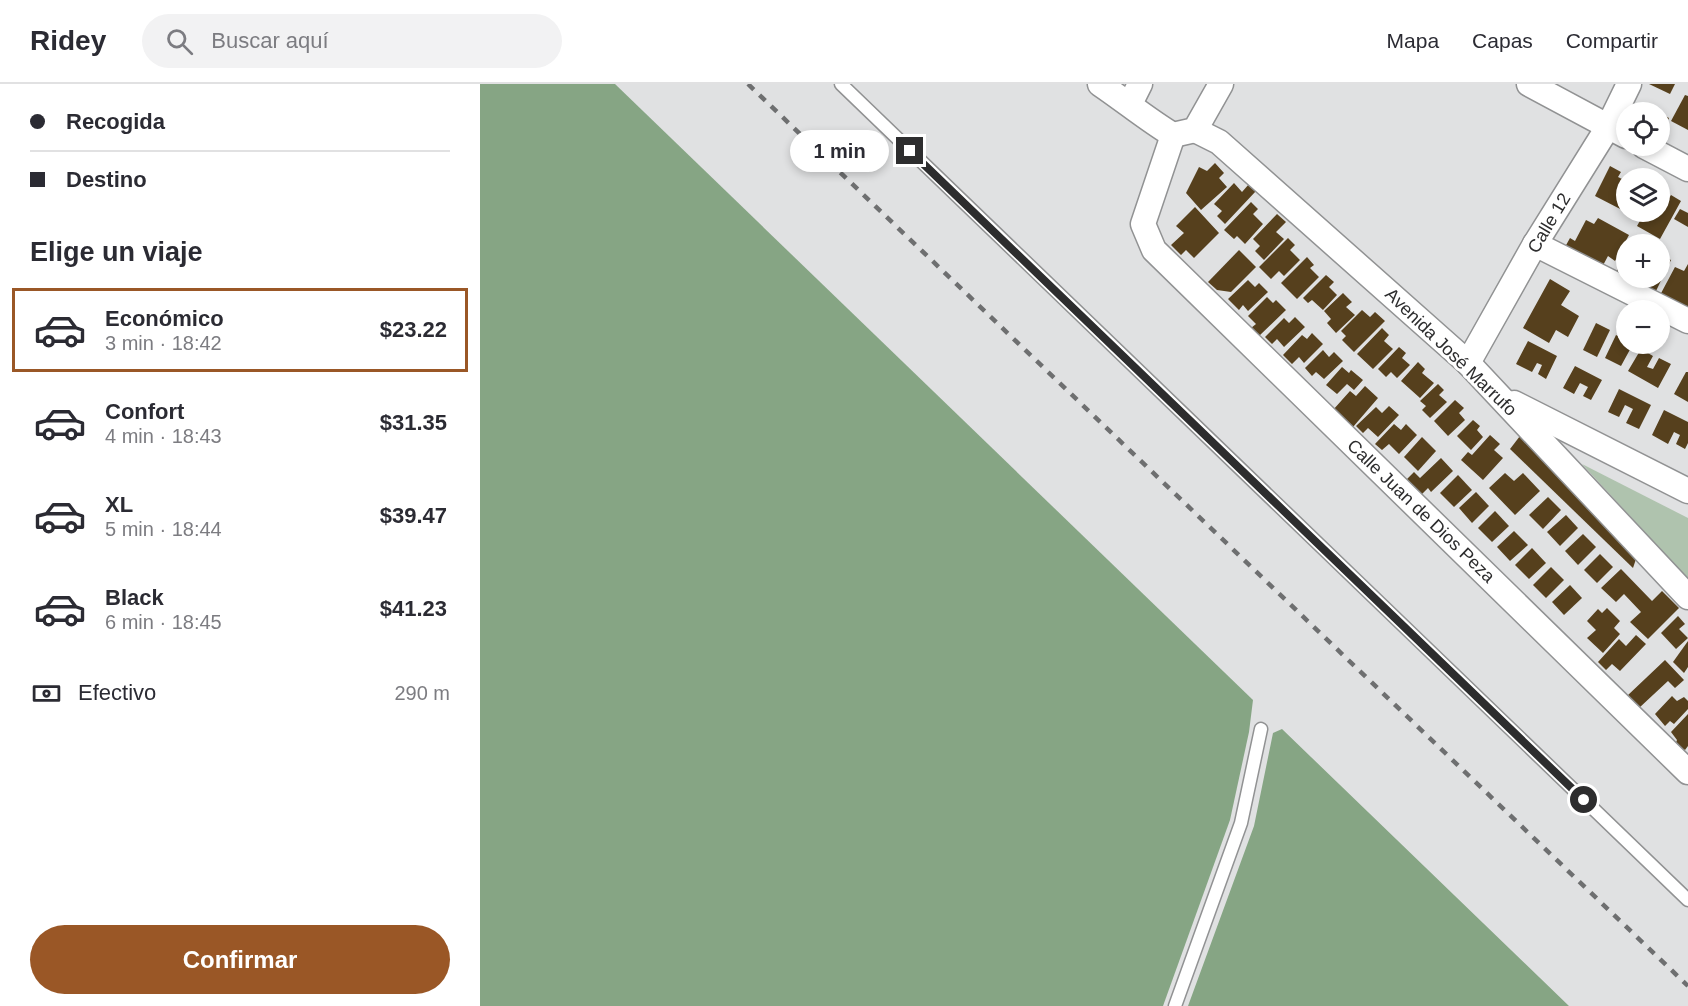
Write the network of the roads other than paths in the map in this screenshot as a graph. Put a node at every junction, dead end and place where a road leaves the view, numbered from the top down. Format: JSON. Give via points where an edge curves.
{"nodes":[{"id":1,"x":841,"y":84,"type":"edge"},
{"id":2,"x":1100,"y":84,"type":"edge"},
{"id":3,"x":1221,"y":84,"type":"edge"},
{"id":4,"x":1529,"y":84,"type":"edge"},
{"id":5,"x":1629,"y":84,"type":"edge"},
{"id":6,"x":1135,"y":94,"type":"edge"},
{"id":7,"x":1624,"y":102,"type":"edge"},
{"id":8,"x":1616,"y":131,"type":"edge"},
{"id":9,"x":1184,"y":133,"type":"junction"},
{"id":10,"x":1616,"y":133,"type":"edge"},
{"id":11,"x":1663,"y":156,"type":"edge"},
{"id":12,"x":1688,"y":169,"type":"edge"},
{"id":13,"x":1535,"y":244,"type":"junction"},
{"id":14,"x":1688,"y":321,"type":"edge"},
{"id":15,"x":1468,"y":363,"type":"junction"},
{"id":16,"x":1499,"y":395,"type":"junction"},
{"id":17,"x":1688,"y":491,"type":"edge"},
{"id":18,"x":1688,"y":597,"type":"edge"},
{"id":19,"x":1261,"y":729,"type":"dead end"},
{"id":20,"x":1688,"y":772,"type":"edge"},
{"id":21,"x":1688,"y":900,"type":"edge"},
{"id":22,"x":1175,"y":1006,"type":"edge"}],
"edges":[{"from":1,"to":21,"type":"lane"},
{"from":2,"to":6,"type":"street"},
{"from":3,"to":9,"type":"street"},
{"from":4,"to":8,"type":"street"},
{"from":5,"to":7,"type":"street","name":"Calle 12"},
{"from":6,"to":9,"type":"street","name":"Avenida José Marrufo","via":[[1148,120]]},
{"from":9,"to":15,"type":"street","name":"Avenida José Marrufo","via":[[1219,142]]},
{"from":9,"to":20,"type":"street","name":"Calle Juan de Dios Peza","via":[[1143,224],[1154,250]]},
{"from":10,"to":13,"type":"street","name":"Calle 12"},
{"from":11,"to":12,"type":"street"},
{"from":13,"to":14,"type":"street"},
{"from":13,"to":15,"type":"street","name":"Calle 12"},
{"from":15,"to":16,"type":"street","name":"Avenida José Marrufo"},
{"from":16,"to":17,"type":"street"},
{"from":16,"to":18,"type":"street","name":"Avenida José Marrufo"},
{"from":19,"to":22,"type":"lane","via":[[1241,823]]}]}
